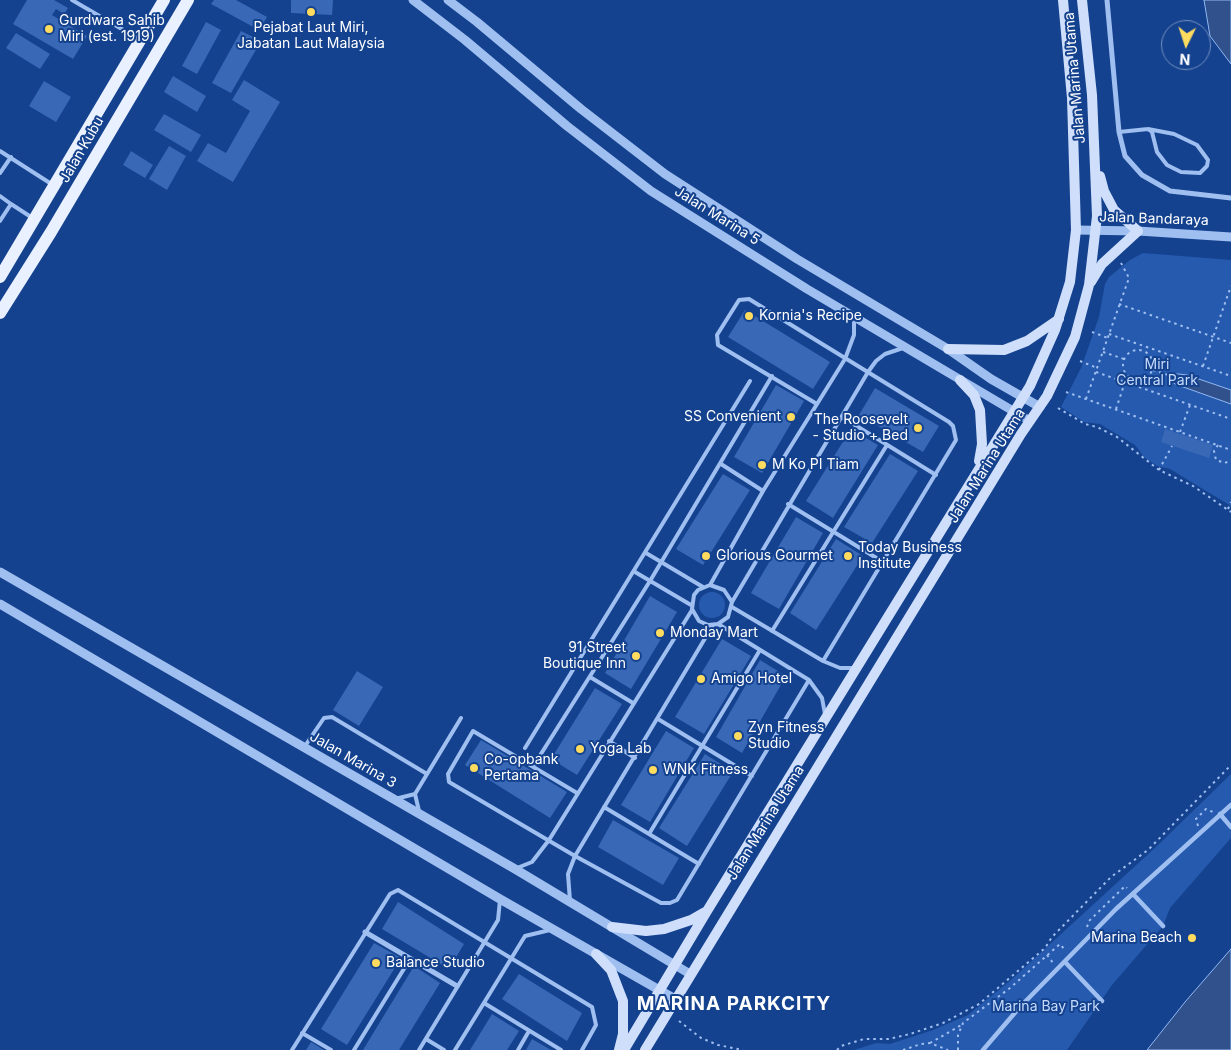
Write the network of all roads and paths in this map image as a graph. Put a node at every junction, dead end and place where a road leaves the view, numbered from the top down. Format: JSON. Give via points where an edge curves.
{"nodes":[{"id":1,"x":72,"y":0,"type":"edge"},
{"id":2,"x":164,"y":0,"type":"edge"},
{"id":3,"x":188,"y":0,"type":"edge"},
{"id":4,"x":413,"y":0,"type":"edge"},
{"id":5,"x":448,"y":0,"type":"edge"},
{"id":6,"x":1063,"y":0,"type":"edge"},
{"id":7,"x":1082,"y":0,"type":"edge"},
{"id":8,"x":1107,"y":0,"type":"edge"},
{"id":9,"x":141,"y":40,"type":"junction"},
{"id":10,"x":1148,"y":129,"type":"junction"},
{"id":11,"x":1118,"y":132,"type":"junction"},
{"id":12,"x":0,"y":151,"type":"edge"},
{"id":13,"x":10,"y":158,"type":"junction"},
{"id":14,"x":1096,"y":160,"type":"junction"},
{"id":15,"x":0,"y":173,"type":"edge"},
{"id":16,"x":55,"y":186,"type":"junction"},
{"id":17,"x":0,"y":196,"type":"edge"},
{"id":18,"x":1231,"y":198,"type":"edge"},
{"id":19,"x":11,"y":204,"type":"junction"},
{"id":20,"x":35,"y":220,"type":"junction"},
{"id":21,"x":0,"y":222,"type":"edge"},
{"id":22,"x":1076,"y":230,"type":"junction"},
{"id":23,"x":1096,"y":230,"type":"junction"},
{"id":24,"x":1138,"y":231,"type":"junction"},
{"id":25,"x":1231,"y":237,"type":"edge"},
{"id":26,"x":1113,"y":253,"type":"junction"},
{"id":27,"x":0,"y":277,"type":"edge"},
{"id":28,"x":1089,"y":284,"type":"junction"},
{"id":29,"x":1231,"y":286,"type":"edge"},
{"id":30,"x":1119,"y":304,"type":"junction"},
{"id":31,"x":0,"y":313,"type":"edge"},
{"id":32,"x":854,"y":318,"type":"junction"},
{"id":33,"x":1059,"y":319,"type":"junction"},
{"id":34,"x":1092,"y":332,"type":"dead end"},
{"id":35,"x":1109,"y":334,"type":"junction"},
{"id":36,"x":1213,"y":337,"type":"junction"},
{"id":37,"x":1108,"y":338,"type":"junction"},
{"id":38,"x":1231,"y":343,"type":"edge"},
{"id":39,"x":904,"y":348,"type":"junction"},
{"id":40,"x":948,"y":349,"type":"junction"},
{"id":41,"x":1103,"y":352,"type":"junction"},
{"id":42,"x":845,"y":359,"type":"junction"},
{"id":43,"x":1124,"y":359,"type":"junction"},
{"id":44,"x":1080,"y":362,"type":"dead end"},
{"id":45,"x":1203,"y":366,"type":"junction"},
{"id":46,"x":1097,"y":368,"type":"junction"},
{"id":47,"x":1153,"y":370,"type":"junction"},
{"id":48,"x":868,"y":372,"type":"junction"},
{"id":49,"x":1096,"y":372,"type":"junction"},
{"id":50,"x":1168,"y":374,"type":"dead end"},
{"id":51,"x":772,"y":376,"type":"junction"},
{"id":52,"x":1231,"y":376,"type":"edge"},
{"id":53,"x":960,"y":380,"type":"junction"},
{"id":54,"x":750,"y":381,"type":"dead end"},
{"id":55,"x":1126,"y":382,"type":"junction"},
{"id":56,"x":1066,"y":392,"type":"dead end"},
{"id":57,"x":1023,"y":397,"type":"junction"},
{"id":58,"x":1086,"y":399,"type":"junction"},
{"id":59,"x":817,"y":404,"type":"junction"},
{"id":60,"x":1190,"y":405,"type":"junction"},
{"id":61,"x":1040,"y":407,"type":"junction"},
{"id":62,"x":1058,"y":408,"type":"dead end"},
{"id":63,"x":1116,"y":409,"type":"junction"},
{"id":64,"x":1014,"y":412,"type":"junction"},
{"id":65,"x":842,"y":418,"type":"junction"},
{"id":66,"x":1231,"y":419,"type":"edge"},
{"id":67,"x":1030,"y":421,"type":"junction"},
{"id":68,"x":1180,"y":432,"type":"junction"},
{"id":69,"x":887,"y":445,"type":"junction"},
{"id":70,"x":1218,"y":445,"type":"junction"},
{"id":71,"x":1172,"y":446,"type":"dead end"},
{"id":72,"x":1231,"y":450,"type":"edge"},
{"id":73,"x":1231,"y":460,"type":"edge"},
{"id":74,"x":721,"y":464,"type":"junction"},
{"id":75,"x":977,"y":470,"type":"junction"},
{"id":76,"x":1159,"y":470,"type":"junction"},
{"id":77,"x":936,"y":475,"type":"junction"},
{"id":78,"x":763,"y":491,"type":"junction"},
{"id":79,"x":1231,"y":502,"type":"edge"},
{"id":80,"x":788,"y":504,"type":"junction"},
{"id":81,"x":1230,"y":511,"type":"edge"},
{"id":82,"x":833,"y":532,"type":"junction"},
{"id":83,"x":646,"y":553,"type":"junction"},
{"id":84,"x":661,"y":561,"type":"junction"},
{"id":85,"x":883,"y":562,"type":"junction"},
{"id":86,"x":0,"y":572,"type":"edge"},
{"id":87,"x":635,"y":572,"type":"junction"},
{"id":88,"x":650,"y":581,"type":"junction"},
{"id":89,"x":710,"y":585,"type":"junction"},
{"id":90,"x":703,"y":587,"type":"junction"},
{"id":91,"x":0,"y":604,"type":"edge"},
{"id":92,"x":732,"y":604,"type":"junction"},
{"id":93,"x":691,"y":607,"type":"junction"},
{"id":94,"x":718,"y":624,"type":"junction"},
{"id":95,"x":713,"y":625,"type":"junction"},
{"id":96,"x":772,"y":631,"type":"junction"},
{"id":97,"x":760,"y":650,"type":"junction"},
{"id":98,"x":823,"y":661,"type":"junction"},
{"id":99,"x":858,"y":668,"type":"junction"},
{"id":100,"x":590,"y":677,"type":"junction"},
{"id":101,"x":809,"y":680,"type":"junction"},
{"id":102,"x":633,"y":703,"type":"junction"},
{"id":103,"x":461,"y":718,"type":"dead end"},
{"id":104,"x":658,"y":719,"type":"junction"},
{"id":105,"x":826,"y":719,"type":"junction"},
{"id":106,"x":609,"y":741,"type":"junction"},
{"id":107,"x":704,"y":746,"type":"junction"},
{"id":108,"x":305,"y":748,"type":"junction"},
{"id":109,"x":525,"y":748,"type":"dead end"},
{"id":110,"x":635,"y":758,"type":"junction"},
{"id":111,"x":534,"y":765,"type":"junction"},
{"id":112,"x":1231,"y":765,"type":"edge"},
{"id":113,"x":427,"y":774,"type":"junction"},
{"id":114,"x":752,"y":776,"type":"junction"},
{"id":115,"x":577,"y":793,"type":"junction"},
{"id":116,"x":415,"y":794,"type":"junction"},
{"id":117,"x":393,"y":799,"type":"junction"},
{"id":118,"x":1231,"y":805,"type":"edge"},
{"id":119,"x":604,"y":807,"type":"junction"},
{"id":120,"x":1220,"y":814,"type":"junction"},
{"id":121,"x":420,"y":815,"type":"junction"},
{"id":122,"x":1231,"y":828,"type":"edge"},
{"id":123,"x":1199,"y":833,"type":"junction"},
{"id":124,"x":649,"y":834,"type":"junction"},
{"id":125,"x":549,"y":840,"type":"junction"},
{"id":126,"x":575,"y":856,"type":"junction"},
{"id":127,"x":699,"y":864,"type":"junction"},
{"id":128,"x":515,"y":869,"type":"junction"},
{"id":129,"x":1133,"y":894,"type":"junction"},
{"id":130,"x":500,"y":899,"type":"junction"},
{"id":131,"x":570,"y":902,"type":"junction"},
{"id":132,"x":707,"y":911,"type":"junction"},
{"id":133,"x":1163,"y":926,"type":"dead end"},
{"id":134,"x":612,"y":927,"type":"junction"},
{"id":135,"x":553,"y":930,"type":"junction"},
{"id":136,"x":365,"y":932,"type":"junction"},
{"id":137,"x":486,"y":942,"type":"junction"},
{"id":138,"x":596,"y":954,"type":"junction"},
{"id":139,"x":1070,"y":956,"type":"junction"},
{"id":140,"x":511,"y":957,"type":"junction"},
{"id":141,"x":410,"y":959,"type":"junction"},
{"id":142,"x":1065,"y":962,"type":"junction"},
{"id":143,"x":674,"y":965,"type":"junction"},
{"id":144,"x":690,"y":974,"type":"junction"},
{"id":145,"x":457,"y":986,"type":"junction"},
{"id":146,"x":659,"y":990,"type":"junction"},
{"id":147,"x":675,"y":999,"type":"junction"},
{"id":148,"x":1102,"y":1001,"type":"dead end"},
{"id":149,"x":484,"y":1003,"type":"junction"},
{"id":150,"x":679,"y":1021,"type":"dead end"},
{"id":151,"x":963,"y":1024,"type":"junction"},
{"id":152,"x":529,"y":1031,"type":"junction"},
{"id":153,"x":302,"y":1033,"type":"junction"},
{"id":154,"x":426,"y":1039,"type":"junction"},
{"id":155,"x":930,"y":1043,"type":"junction"},
{"id":156,"x":292,"y":1050,"type":"edge"},
{"id":157,"x":331,"y":1050,"type":"edge"},
{"id":158,"x":354,"y":1050,"type":"edge"},
{"id":159,"x":419,"y":1050,"type":"edge"},
{"id":160,"x":444,"y":1050,"type":"edge"},
{"id":161,"x":455,"y":1050,"type":"edge"},
{"id":162,"x":518,"y":1050,"type":"edge"},
{"id":163,"x":561,"y":1050,"type":"edge"},
{"id":164,"x":582,"y":1050,"type":"edge"},
{"id":165,"x":619,"y":1050,"type":"edge"},
{"id":166,"x":624,"y":1050,"type":"edge"},
{"id":167,"x":645,"y":1050,"type":"edge"},
{"id":168,"x":743,"y":1050,"type":"edge"},
{"id":169,"x":837,"y":1050,"type":"edge"},
{"id":170,"x":903,"y":1050,"type":"edge"},
{"id":171,"x":948,"y":1050,"type":"edge"},
{"id":172,"x":958,"y":1050,"type":"edge"},
{"id":173,"x":983,"y":1050,"type":"edge"}],
"edges":[{"from":1,"to":9,"type":"lane"},
{"from":2,"to":9,"type":"main road","name":"Jalan Kubu"},
{"from":3,"to":31,"type":"main road","name":"Jalan Kubu"},
{"from":4,"to":32,"type":"street","name":"Jalan Marina 5","via":[[651,190]]},
{"from":5,"to":40,"type":"street","name":"Jalan Marina 5","via":[[581,110],[665,174],[797,259]]},
{"from":6,"to":22,"type":"main road","name":"Jalan Marina Utama","via":[[1072,98]]},
{"from":7,"to":14,"type":"main road","name":"Jalan Marina Utama"},
{"from":8,"to":11,"type":"street"},
{"from":9,"to":16,"type":"main road","name":"Jalan Kubu"},
{"from":10,"to":10,"type":"lane","via":[[1174,134],[1197,146],[1208,160],[1207,166],[1200,173],[1182,172],[1167,165],[1157,152],[1152,132]]},
{"from":10,"to":11,"type":"lane"},
{"from":11,"to":18,"type":"street","via":[[1125,156],[1150,181],[1170,191]]},
{"from":12,"to":13,"type":"lane"},
{"from":13,"to":15,"type":"lane"},
{"from":13,"to":16,"type":"lane"},
{"from":14,"to":23,"type":"main road","name":"Jalan Marina Utama"},
{"from":14,"to":24,"type":"main road","via":[[1104,191],[1114,210]]},
{"from":16,"to":20,"type":"main road","name":"Jalan Kubu"},
{"from":17,"to":19,"type":"lane"},
{"from":19,"to":20,"type":"lane"},
{"from":19,"to":21,"type":"lane"},
{"from":20,"to":27,"type":"main road","name":"Jalan Kubu"},
{"from":22,"to":23,"type":"street","name":"Jalan Bandaraya"},
{"from":22,"to":33,"type":"main road","name":"Jalan Marina Utama","via":[[1070,282]]},
{"from":23,"to":24,"type":"street","name":"Jalan Bandaraya"},
{"from":23,"to":28,"type":"main road","name":"Jalan Marina Utama"},
{"from":24,"to":25,"type":"street","name":"Jalan Bandaraya"},
{"from":24,"to":26,"type":"main road"},
{"from":26,"to":28,"type":"main road"},
{"from":26,"to":30,"type":"path","via":[[1123,264],[1128,278]]},
{"from":28,"to":61,"type":"main road","name":"Jalan Marina Utama","via":[[1075,336]]},
{"from":29,"to":36,"type":"path"},
{"from":30,"to":35,"type":"path"},
{"from":30,"to":36,"type":"path"},
{"from":32,"to":39,"type":"street","name":"Jalan Marina 5"},
{"from":32,"to":42,"type":"lane","via":[[854,335]]},
{"from":33,"to":40,"type":"main road","via":[[1027,341],[1004,350]]},
{"from":33,"to":57,"type":"main road","name":"Jalan Marina Utama"},
{"from":34,"to":37,"type":"path"},
{"from":35,"to":37,"type":"path"},
{"from":35,"to":45,"type":"path"},
{"from":36,"to":38,"type":"path"},
{"from":36,"to":45,"type":"path"},
{"from":37,"to":41,"type":"path"},
{"from":39,"to":48,"type":"lane","via":[[885,354]]},
{"from":39,"to":53,"type":"street","name":"Jalan Marina 5"},
{"from":40,"to":57,"type":"street","name":"Jalan Marina 5"},
{"from":41,"to":43,"type":"path"},
{"from":41,"to":46,"type":"path"},
{"from":42,"to":48,"type":"lane"},
{"from":42,"to":51,"type":"lane","via":[[749,299],[739,300],[716,336],[718,344]]},
{"from":42,"to":59,"type":"lane"},
{"from":43,"to":47,"type":"path","via":[[1131,352],[1141,350],[1150,355]]},
{"from":43,"to":47,"type":"path","via":[[1125,373],[1132,379],[1146,378]]},
{"from":44,"to":46,"type":"path"},
{"from":45,"to":52,"type":"path"},
{"from":46,"to":49,"type":"path"},
{"from":47,"to":50,"type":"path"},
{"from":48,"to":65,"type":"lane"},
{"from":48,"to":77,"type":"lane","via":[[952,426],[956,440]]},
{"from":49,"to":55,"type":"path"},
{"from":49,"to":58,"type":"path"},
{"from":51,"to":59,"type":"lane"},
{"from":51,"to":74,"type":"lane"},
{"from":53,"to":64,"type":"street","name":"Jalan Marina 5"},
{"from":53,"to":75,"type":"main road","via":[[974,395],[982,419]]},
{"from":54,"to":83,"type":"lane"},
{"from":55,"to":60,"type":"path"},
{"from":55,"to":63,"type":"path"},
{"from":56,"to":58,"type":"path"},
{"from":57,"to":61,"type":"street","name":"Jalan Marina 5"},
{"from":57,"to":64,"type":"main road","name":"Jalan Marina Utama"},
{"from":58,"to":63,"type":"path"},
{"from":59,"to":78,"type":"lane"},
{"from":60,"to":66,"type":"path"},
{"from":60,"to":68,"type":"path"},
{"from":61,"to":67,"type":"main road","name":"Jalan Marina Utama"},
{"from":62,"to":76,"type":"path","via":[[1117,438]]},
{"from":63,"to":68,"type":"path"},
{"from":64,"to":67,"type":"street","name":"Jalan Marina 5"},
{"from":64,"to":75,"type":"main road","name":"Jalan Marina Utama"},
{"from":65,"to":69,"type":"lane"},
{"from":65,"to":80,"type":"lane"},
{"from":67,"to":144,"type":"main road","name":"Jalan Marina Utama"},
{"from":68,"to":70,"type":"path"},
{"from":69,"to":77,"type":"lane"},
{"from":69,"to":82,"type":"lane"},
{"from":70,"to":72,"type":"path"},
{"from":70,"to":73,"type":"path","via":[[1214,451],[1216,460],[1225,463]]},
{"from":71,"to":76,"type":"path"},
{"from":74,"to":78,"type":"lane"},
{"from":74,"to":84,"type":"lane"},
{"from":75,"to":99,"type":"main road","name":"Jalan Marina Utama"},
{"from":76,"to":81,"type":"path","via":[[1193,486]]},
{"from":77,"to":85,"type":"lane"},
{"from":78,"to":89,"type":"lane"},
{"from":79,"to":81,"type":"path"},
{"from":80,"to":82,"type":"lane"},
{"from":80,"to":92,"type":"lane"},
{"from":82,"to":85,"type":"lane"},
{"from":82,"to":96,"type":"lane"},
{"from":83,"to":84,"type":"lane"},
{"from":83,"to":87,"type":"lane"},
{"from":84,"to":88,"type":"lane"},
{"from":84,"to":90,"type":"lane"},
{"from":85,"to":98,"type":"lane"},
{"from":86,"to":108,"type":"street","name":"Jalan Marina 3"},
{"from":87,"to":88,"type":"lane"},
{"from":87,"to":109,"type":"lane"},
{"from":88,"to":93,"type":"lane"},
{"from":88,"to":100,"type":"lane"},
{"from":89,"to":90,"type":"lane"},
{"from":89,"to":92,"type":"lane","via":[[724,590]]},
{"from":90,"to":93,"type":"lane","via":[[694,595]]},
{"from":91,"to":130,"type":"street"},
{"from":92,"to":94,"type":"lane","via":[[728,617]]},
{"from":92,"to":96,"type":"lane"},
{"from":93,"to":95,"type":"lane","via":[[699,621]]},
{"from":93,"to":102,"type":"lane"},
{"from":94,"to":95,"type":"lane"},
{"from":94,"to":97,"type":"lane"},
{"from":95,"to":104,"type":"lane"},
{"from":96,"to":98,"type":"lane"},
{"from":97,"to":101,"type":"lane"},
{"from":97,"to":107,"type":"lane"},
{"from":98,"to":99,"type":"lane","via":[[840,668]]},
{"from":99,"to":105,"type":"main road","name":"Jalan Marina Utama"},
{"from":100,"to":102,"type":"lane"},
{"from":100,"to":111,"type":"lane"},
{"from":101,"to":105,"type":"lane","via":[[822,698]]},
{"from":101,"to":114,"type":"lane"},
{"from":102,"to":106,"type":"lane"},
{"from":103,"to":113,"type":"lane"},
{"from":104,"to":107,"type":"lane"},
{"from":104,"to":110,"type":"lane"},
{"from":105,"to":132,"type":"main road","name":"Jalan Marina Utama"},
{"from":106,"to":110,"type":"lane"},
{"from":106,"to":115,"type":"lane"},
{"from":107,"to":114,"type":"lane"},
{"from":107,"to":124,"type":"lane"},
{"from":108,"to":113,"type":"lane","via":[[324,718],[332,717]]},
{"from":108,"to":117,"type":"street","name":"Jalan Marina 3"},
{"from":110,"to":119,"type":"lane"},
{"from":111,"to":115,"type":"lane"},
{"from":111,"to":125,"type":"lane","via":[[473,731],[447,778]]},
{"from":112,"to":169,"type":"path","via":[[1148,850],[1111,877],[1044,948],[979,1004],[942,1023],[910,1034],[864,1040]]},
{"from":113,"to":116,"type":"lane"},
{"from":114,"to":127,"type":"lane"},
{"from":115,"to":125,"type":"lane"},
{"from":116,"to":117,"type":"lane"},
{"from":116,"to":121,"type":"lane"},
{"from":117,"to":121,"type":"street","name":"Jalan Marina 3"},
{"from":118,"to":120,"type":"street"},
{"from":119,"to":124,"type":"lane"},
{"from":119,"to":126,"type":"lane"},
{"from":120,"to":122,"type":"street"},
{"from":120,"to":123,"type":"street"},
{"from":120,"to":123,"type":"path","via":[[1206,809],[1196,819]]},
{"from":121,"to":128,"type":"street","name":"Jalan Marina 3"},
{"from":123,"to":129,"type":"street"},
{"from":124,"to":127,"type":"lane"},
{"from":125,"to":126,"type":"lane"},
{"from":125,"to":128,"type":"lane","via":[[532,862]]},
{"from":126,"to":127,"type":"lane","via":[[661,903],[677,900]]},
{"from":126,"to":131,"type":"lane","via":[[568,874]]},
{"from":128,"to":131,"type":"street","name":"Jalan Marina 3"},
{"from":129,"to":133,"type":"street"},
{"from":129,"to":139,"type":"street"},
{"from":130,"to":135,"type":"street"},
{"from":130,"to":137,"type":"lane","via":[[498,920]]},
{"from":131,"to":134,"type":"street","name":"Jalan Marina 3"},
{"from":132,"to":134,"type":"main road","via":[[664,929],[646,931]]},
{"from":132,"to":143,"type":"main road","name":"Jalan Marina Utama"},
{"from":134,"to":143,"type":"street","name":"Jalan Marina 3"},
{"from":135,"to":138,"type":"street"},
{"from":135,"to":140,"type":"lane","via":[[525,936]]},
{"from":136,"to":137,"type":"lane","via":[[390,894],[398,890]]},
{"from":136,"to":141,"type":"street"},
{"from":136,"to":153,"type":"lane"},
{"from":137,"to":140,"type":"lane"},
{"from":137,"to":145,"type":"lane"},
{"from":138,"to":146,"type":"street"},
{"from":138,"to":165,"type":"main road","via":[[611,970],[623,1001],[623,1034]]},
{"from":139,"to":142,"type":"street"},
{"from":139,"to":151,"type":"path","via":[[1060,944]]},
{"from":140,"to":149,"type":"lane"},
{"from":140,"to":164,"type":"lane","via":[[592,1007],[596,1025]]},
{"from":141,"to":145,"type":"street"},
{"from":141,"to":158,"type":"lane"},
{"from":142,"to":148,"type":"street"},
{"from":142,"to":173,"type":"street"},
{"from":143,"to":144,"type":"street","name":"Jalan Marina 3"},
{"from":143,"to":146,"type":"main road","name":"Jalan Marina Utama"},
{"from":144,"to":147,"type":"main road","name":"Jalan Marina Utama"},
{"from":145,"to":154,"type":"lane"},
{"from":146,"to":147,"type":"street"},
{"from":146,"to":166,"type":"main road","name":"Jalan Marina Utama"},
{"from":147,"to":167,"type":"main road","name":"Jalan Marina Utama"},
{"from":149,"to":152,"type":"lane"},
{"from":149,"to":161,"type":"lane"},
{"from":150,"to":168,"type":"path","via":[[701,1038]]},
{"from":151,"to":155,"type":"path"},
{"from":151,"to":172,"type":"path","via":[[958,1035]]},
{"from":152,"to":162,"type":"lane"},
{"from":152,"to":163,"type":"lane"},
{"from":153,"to":156,"type":"lane"},
{"from":153,"to":157,"type":"lane"},
{"from":154,"to":159,"type":"lane"},
{"from":154,"to":160,"type":"lane"},
{"from":155,"to":170,"type":"path"},
{"from":155,"to":171,"type":"path"}]}
